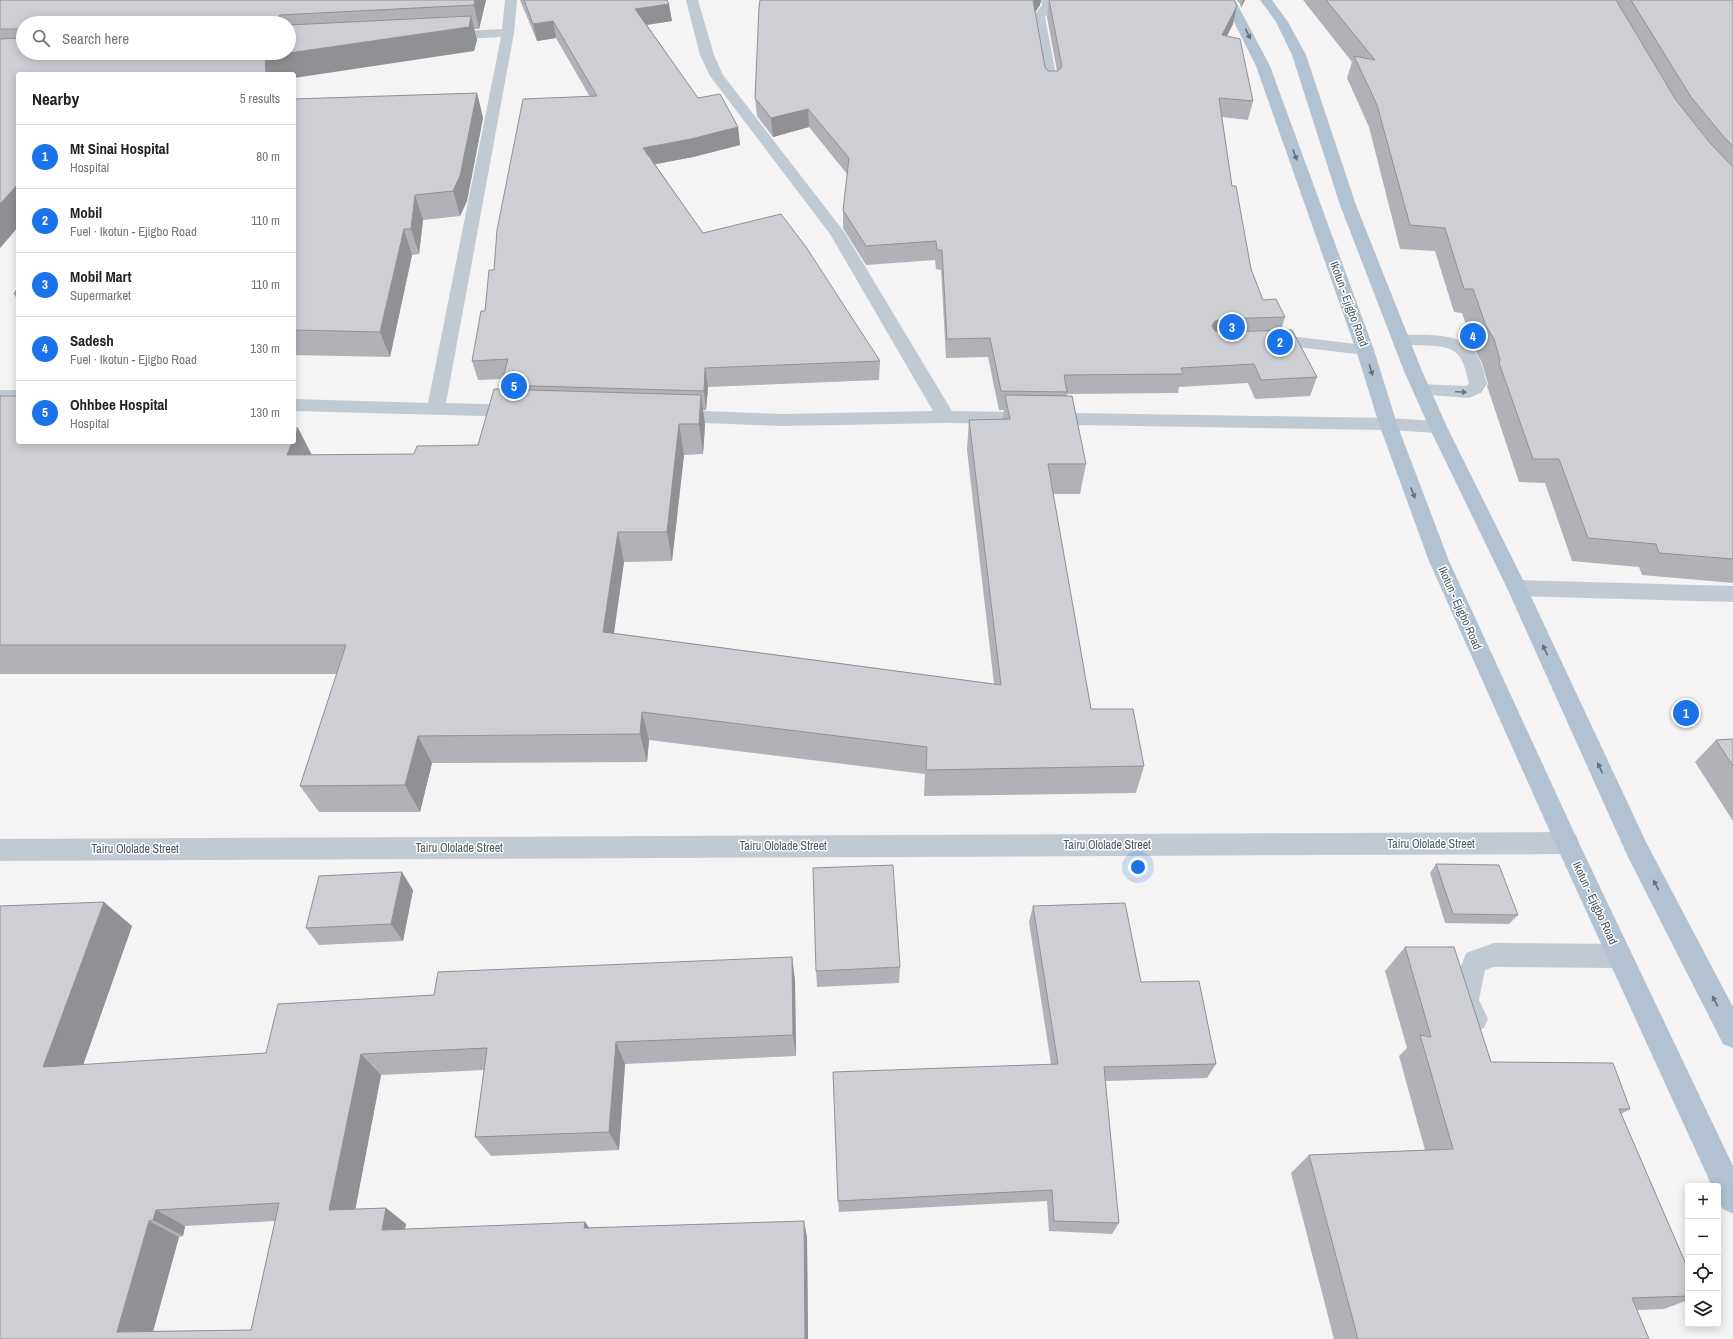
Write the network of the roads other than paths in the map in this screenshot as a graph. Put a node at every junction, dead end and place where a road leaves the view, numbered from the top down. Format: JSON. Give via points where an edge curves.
{"nodes":[{"id":1,"x":511,"y":0,"type":"edge"},
{"id":2,"x":692,"y":0,"type":"edge"},
{"id":3,"x":1266,"y":0,"type":"edge"},
{"id":4,"x":1047,"y":2,"type":"edge"},
{"id":5,"x":1226,"y":2,"type":"edge"},
{"id":6,"x":1089,"y":4,"type":"edge"},
{"id":7,"x":508,"y":33,"type":"junction"},
{"id":8,"x":430,"y":37,"type":"edge"},
{"id":9,"x":1051,"y":86,"type":"edge"},
{"id":10,"x":1401,"y":340,"type":"junction"},
{"id":11,"x":1252,"y":344,"type":"edge"},
{"id":12,"x":1365,"y":350,"type":"junction"},
{"id":13,"x":1422,"y":390,"type":"junction"},
{"id":14,"x":0,"y":396,"type":"edge"},
{"id":15,"x":16,"y":396,"type":"edge"},
{"id":16,"x":296,"y":405,"type":"edge"},
{"id":17,"x":436,"y":409,"type":"junction"},
{"id":18,"x":530,"y":412,"type":"edge"},
{"id":19,"x":656,"y":416,"type":"edge"},
{"id":20,"x":946,"y":417,"type":"junction"},
{"id":21,"x":1388,"y":424,"type":"junction"},
{"id":22,"x":1438,"y":427,"type":"junction"},
{"id":23,"x":1517,"y":588,"type":"junction"},
{"id":24,"x":1733,"y":594,"type":"edge"},
{"id":25,"x":1567,"y":843,"type":"junction"},
{"id":26,"x":0,"y":850,"type":"edge"},
{"id":27,"x":1619,"y":956,"type":"junction"},
{"id":28,"x":1733,"y":1035,"type":"edge"},
{"id":29,"x":1483,"y":1043,"type":"edge"},
{"id":30,"x":1733,"y":1199,"type":"edge"}],
"edges":[{"from":1,"to":7,"type":"street"},
{"from":2,"to":20,"type":"street","via":[[708,56],[717,76],[837,233]]},
{"from":3,"to":10,"type":"main road","via":[[1282,22],[1299,56],[1348,205]]},
{"from":4,"to":6,"type":"street"},
{"from":4,"to":9,"type":"street","via":[[1039,17]]},
{"from":5,"to":12,"type":"main road","name":"Ikotun - Ejigbo Road","one_way":true,"via":[[1263,66]]},
{"from":7,"to":8,"type":"street"},
{"from":7,"to":17,"type":"street"},
{"from":10,"to":13,"type":"main road"},
{"from":13,"to":10,"type":"street","one_way":true,"via":[[1469,392],[1475,389],[1478,384],[1468,354],[1450,343]]},
{"from":11,"to":12,"type":"street","via":[[1297,342]]},
{"from":12,"to":21,"type":"main road","name":"Ikotun - Ejigbo Road","one_way":true},
{"from":13,"to":22,"type":"main road"},
{"from":14,"to":15,"type":"street"},
{"from":16,"to":17,"type":"street"},
{"from":17,"to":18,"type":"street"},
{"from":19,"to":20,"type":"street","via":[[782,420]]},
{"from":20,"to":21,"type":"street"},
{"from":21,"to":22,"type":"street"},
{"from":21,"to":25,"type":"main road","name":"Ikotun - Ejigbo Road","one_way":true,"via":[[1439,561]]},
{"from":22,"to":23,"type":"main road"},
{"from":23,"to":24,"type":"street"},
{"from":28,"to":23,"type":"main road","one_way":true,"via":[[1637,849]]},
{"from":25,"to":26,"type":"street","name":"Tairu Ololade Street"},
{"from":25,"to":27,"type":"main road","name":"Ikotun - Ejigbo Road"},
{"from":27,"to":29,"type":"street","via":[[1494,955],[1475,962],[1466,1000]]},
{"from":27,"to":30,"type":"main road","name":"Ikotun - Ejigbo Road"}]}
